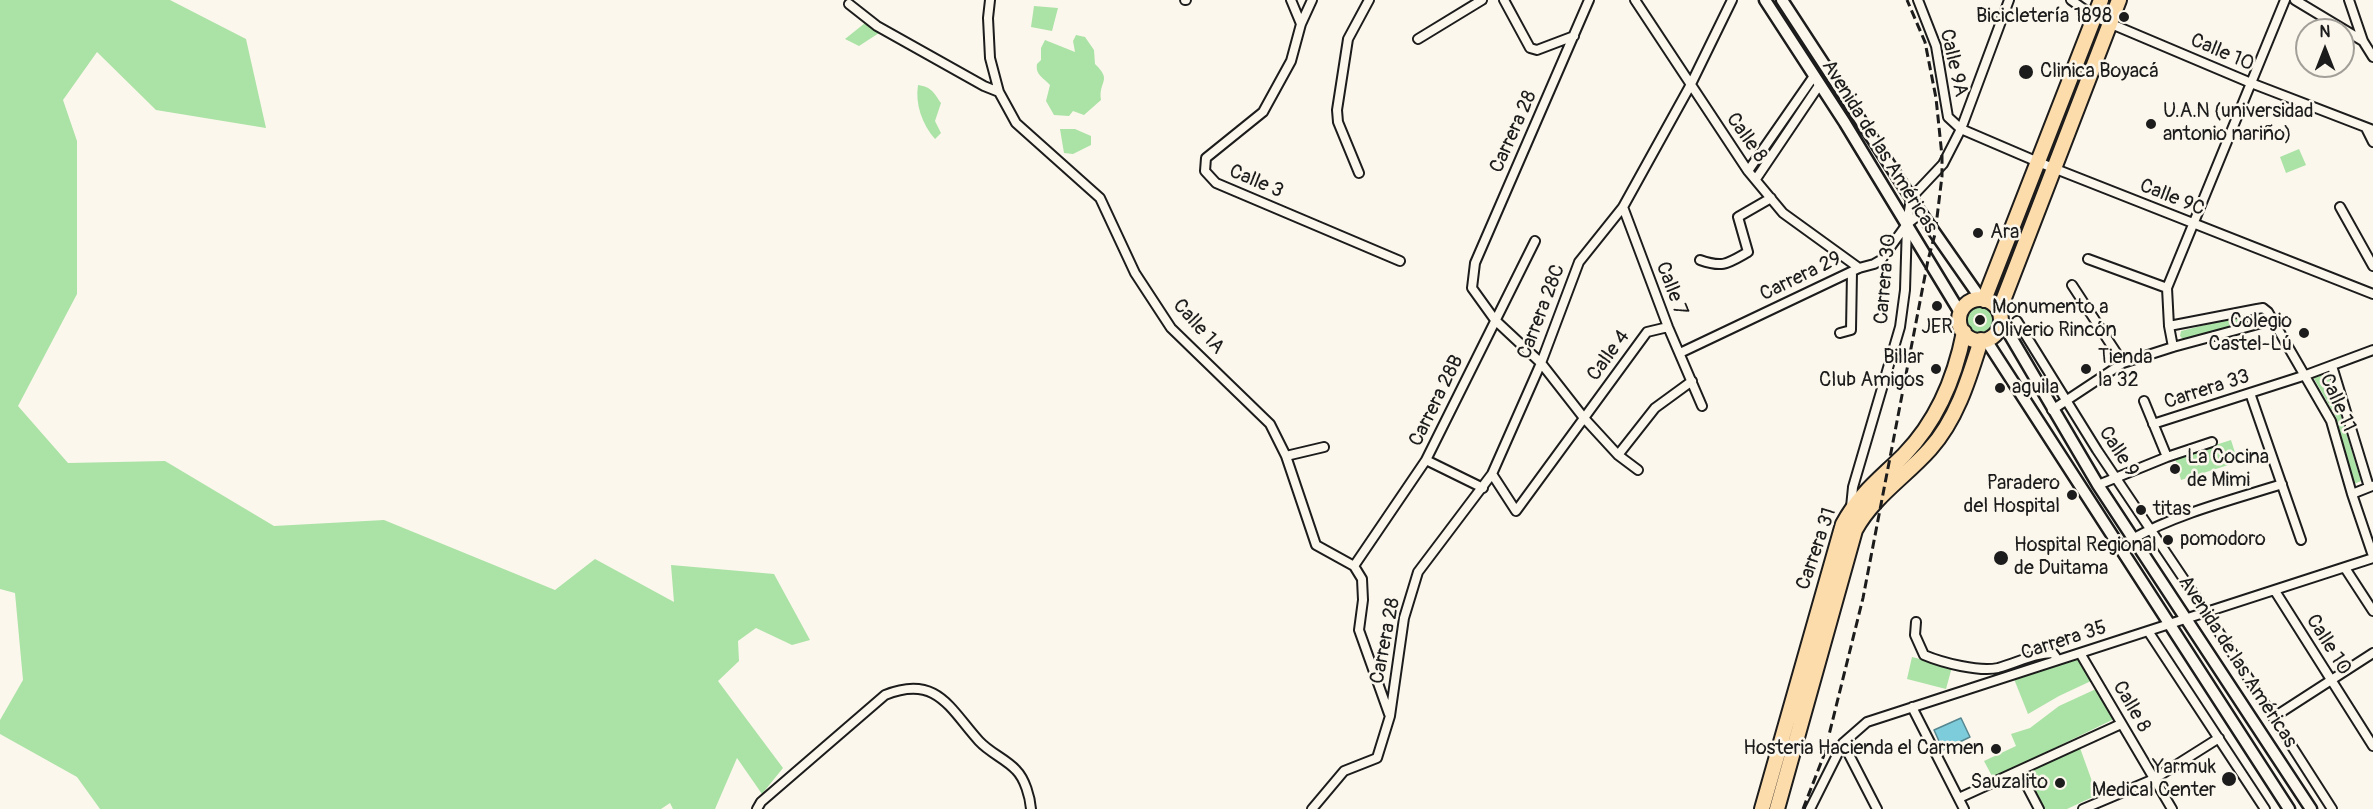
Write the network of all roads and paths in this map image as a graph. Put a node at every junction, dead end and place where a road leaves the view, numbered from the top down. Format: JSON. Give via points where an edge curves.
{"nodes":[{"id":1,"x":990,"y":0,"type":"edge"},
{"id":2,"x":1291,"y":0,"type":"edge"},
{"id":3,"x":1312,"y":0,"type":"edge"},
{"id":4,"x":1377,"y":0,"type":"edge"},
{"id":5,"x":1482,"y":0,"type":"edge"},
{"id":6,"x":1504,"y":0,"type":"edge"},
{"id":7,"x":1589,"y":0,"type":"edge"},
{"id":8,"x":1635,"y":0,"type":"edge"},
{"id":9,"x":1732,"y":0,"type":"edge"},
{"id":10,"x":1765,"y":0,"type":"edge"},
{"id":11,"x":1782,"y":0,"type":"edge"},
{"id":12,"x":1918,"y":0,"type":"edge"},
{"id":13,"x":2009,"y":0,"type":"edge"},
{"id":14,"x":2071,"y":0,"type":"edge"},
{"id":15,"x":2101,"y":0,"type":"edge"},
{"id":16,"x":2119,"y":0,"type":"edge"},
{"id":17,"x":2285,"y":0,"type":"edge"},
{"id":18,"x":2295,"y":0,"type":"edge"},
{"id":19,"x":2349,"y":0,"type":"edge"},
{"id":20,"x":1367,"y":3,"type":"edge"},
{"id":21,"x":849,"y":4,"type":"dead end"},
{"id":22,"x":2095,"y":17,"type":"junction"},
{"id":23,"x":2109,"y":23,"type":"junction"},
{"id":24,"x":1301,"y":24,"type":"junction"},
{"id":25,"x":1574,"y":36,"type":"junction"},
{"id":26,"x":1418,"y":39,"type":"dead end"},
{"id":27,"x":2363,"y":41,"type":"junction"},
{"id":28,"x":2373,"y":57,"type":"edge"},
{"id":29,"x":1824,"y":64,"type":"junction"},
{"id":30,"x":1815,"y":77,"type":"junction"},
{"id":31,"x":2251,"y":83,"type":"junction"},
{"id":32,"x":1690,"y":86,"type":"junction"},
{"id":33,"x":999,"y":92,"type":"junction"},
{"id":34,"x":1961,"y":129,"type":"junction"},
{"id":35,"x":2369,"y":129,"type":"edge"},
{"id":36,"x":2373,"y":142,"type":"edge"},
{"id":37,"x":2038,"y":162,"type":"junction"},
{"id":38,"x":2054,"y":168,"type":"junction"},
{"id":39,"x":1748,"y":171,"type":"junction"},
{"id":40,"x":1359,"y":173,"type":"dead end"},
{"id":41,"x":1756,"y":179,"type":"junction"},
{"id":42,"x":1772,"y":198,"type":"junction"},
{"id":43,"x":1911,"y":198,"type":"junction"},
{"id":44,"x":1623,"y":207,"type":"junction"},
{"id":45,"x":2340,"y":207,"type":"dead end"},
{"id":46,"x":1921,"y":213,"type":"junction"},
{"id":47,"x":1907,"y":224,"type":"junction"},
{"id":48,"x":2194,"y":224,"type":"junction"},
{"id":49,"x":1535,"y":241,"type":"dead end"},
{"id":50,"x":2088,"y":259,"type":"dead end"},
{"id":51,"x":1700,"y":260,"type":"dead end"},
{"id":52,"x":1400,"y":261,"type":"dead end"},
{"id":53,"x":2373,"y":266,"type":"edge"},
{"id":54,"x":1855,"y":270,"type":"junction"},
{"id":55,"x":2072,"y":285,"type":"dead end"},
{"id":56,"x":2167,"y":288,"type":"junction"},
{"id":57,"x":2373,"y":294,"type":"edge"},
{"id":58,"x":1982,"y":299,"type":"junction"},
{"id":59,"x":1961,"y":314,"type":"junction"},
{"id":60,"x":2000,"y":315,"type":"junction"},
{"id":61,"x":1495,"y":320,"type":"junction"},
{"id":62,"x":2273,"y":320,"type":"junction"},
{"id":63,"x":2017,"y":321,"type":"dead end"},
{"id":64,"x":2169,"y":326,"type":"junction"},
{"id":65,"x":1668,"y":327,"type":"junction"},
{"id":66,"x":1964,"y":332,"type":"junction"},
{"id":67,"x":1840,"y":333,"type":"dead end"},
{"id":68,"x":1984,"y":340,"type":"junction"},
{"id":69,"x":2173,"y":347,"type":"junction"},
{"id":70,"x":2373,"y":350,"type":"edge"},
{"id":71,"x":1680,"y":353,"type":"junction"},
{"id":72,"x":1540,"y":363,"type":"junction"},
{"id":73,"x":2123,"y":363,"type":"junction"},
{"id":74,"x":2332,"y":366,"type":"junction"},
{"id":75,"x":2306,"y":375,"type":"junction"},
{"id":76,"x":1692,"y":381,"type":"junction"},
{"id":77,"x":2250,"y":393,"type":"junction"},
{"id":78,"x":2067,"y":400,"type":"junction"},
{"id":79,"x":2144,"y":401,"type":"dead end"},
{"id":80,"x":1702,"y":406,"type":"dead end"},
{"id":81,"x":2052,"y":410,"type":"junction"},
{"id":82,"x":1584,"y":418,"type":"junction"},
{"id":83,"x":2154,"y":424,"type":"junction"},
{"id":84,"x":2212,"y":442,"type":"dead end"},
{"id":85,"x":1324,"y":447,"type":"dead end"},
{"id":86,"x":2097,"y":450,"type":"junction"},
{"id":87,"x":1618,"y":455,"type":"junction"},
{"id":88,"x":1286,"y":456,"type":"junction"},
{"id":89,"x":2167,"y":457,"type":"junction"},
{"id":90,"x":1426,"y":460,"type":"junction"},
{"id":91,"x":2083,"y":461,"type":"junction"},
{"id":92,"x":1638,"y":470,"type":"dead end"},
{"id":93,"x":1492,"y":474,"type":"junction"},
{"id":94,"x":2115,"y":477,"type":"junction"},
{"id":95,"x":2282,"y":484,"type":"junction"},
{"id":96,"x":2098,"y":485,"type":"junction"},
{"id":97,"x":2371,"y":486,"type":"edge"},
{"id":98,"x":1482,"y":488,"type":"junction"},
{"id":99,"x":2352,"y":494,"type":"junction"},
{"id":100,"x":1851,"y":509,"type":"junction"},
{"id":101,"x":2149,"y":530,"type":"junction"},
{"id":102,"x":2134,"y":538,"type":"junction"},
{"id":103,"x":2301,"y":540,"type":"dead end"},
{"id":104,"x":2373,"y":557,"type":"edge"},
{"id":105,"x":1354,"y":566,"type":"junction"},
{"id":106,"x":2345,"y":568,"type":"junction"},
{"id":107,"x":1418,"y":572,"type":"joint"},
{"id":108,"x":2275,"y":591,"type":"junction"},
{"id":109,"x":2373,"y":611,"type":"edge"},
{"id":110,"x":2206,"y":612,"type":"junction"},
{"id":111,"x":2187,"y":619,"type":"junction"},
{"id":112,"x":1916,"y":622,"type":"dead end"},
{"id":113,"x":2168,"y":624,"type":"junction"},
{"id":114,"x":2148,"y":631,"type":"junction"},
{"id":115,"x":2080,"y":653,"type":"junction"},
{"id":116,"x":2373,"y":654,"type":"edge"},
{"id":117,"x":2058,"y":660,"type":"junction"},
{"id":118,"x":2331,"y":681,"type":"junction"},
{"id":119,"x":1912,"y":707,"type":"junction"},
{"id":120,"x":1389,"y":716,"type":"junction"},
{"id":121,"x":2274,"y":717,"type":"junction"},
{"id":122,"x":2121,"y":724,"type":"junction"},
{"id":123,"x":2219,"y":738,"type":"junction"},
{"id":124,"x":1843,"y":743,"type":"junction"},
{"id":125,"x":2373,"y":746,"type":"edge"},
{"id":126,"x":2019,"y":771,"type":"junction"},
{"id":127,"x":1771,"y":775,"type":"junction"},
{"id":128,"x":2154,"y":779,"type":"junction"},
{"id":129,"x":1959,"y":798,"type":"junction"},
{"id":130,"x":1780,"y":808,"type":"edge"},
{"id":131,"x":757,"y":809,"type":"edge"},
{"id":132,"x":1031,"y":809,"type":"edge"},
{"id":133,"x":1312,"y":809,"type":"edge"},
{"id":134,"x":1762,"y":809,"type":"edge"},
{"id":135,"x":1810,"y":809,"type":"edge"},
{"id":136,"x":1876,"y":809,"type":"edge"},
{"id":137,"x":1964,"y":809,"type":"edge"},
{"id":138,"x":2039,"y":809,"type":"edge"},
{"id":139,"x":2083,"y":809,"type":"edge"},
{"id":140,"x":2172,"y":809,"type":"edge"},
{"id":141,"x":2265,"y":809,"type":"edge"},
{"id":142,"x":2289,"y":809,"type":"edge"},
{"id":143,"x":2311,"y":809,"type":"edge"},
{"id":144,"x":2332,"y":809,"type":"edge"}],
"edges":[{"from":1,"to":33,"type":"street","name":"Calle 1A","via":[[990,58]]},
{"from":2,"to":24,"type":"street"},
{"from":3,"to":24,"type":"street","name":"Calle 3"},
{"from":4,"to":20,"type":"street"},
{"from":5,"to":26,"type":"street"},
{"from":6,"to":25,"type":"street","via":[[1530,48],[1537,50]]},
{"from":7,"to":25,"type":"street","name":"Carrera 28"},
{"from":8,"to":32,"type":"street","name":"Calle 8"},
{"from":9,"to":32,"type":"street","name":"Carrera 28C"},
{"from":10,"to":30,"type":"main road","name":"Avenida de las Américas"},
{"from":11,"to":29,"type":"main road","name":"Avenida de las Américas"},
{"from":12,"to":34,"type":"street","name":"Calle 9A","via":[[1936,46],[1948,117]]},
{"from":13,"to":34,"type":"street"},
{"from":14,"to":22,"type":"street","name":"Calle 10"},
{"from":15,"to":22,"type":"highway"},
{"from":16,"to":23,"type":"highway"},
{"from":17,"to":31,"type":"street"},
{"from":18,"to":27,"type":"street"},
{"from":19,"to":27,"type":"street"},
{"from":20,"to":40,"type":"street","via":[[1348,39],[1337,110],[1338,122]]},
{"from":21,"to":33,"type":"street","via":[[877,26]]},
{"from":22,"to":23,"type":"street","name":"Calle 10"},
{"from":22,"to":37,"type":"highway"},
{"from":23,"to":31,"type":"street","name":"Calle 10"},
{"from":23,"to":38,"type":"highway"},
{"from":24,"to":52,"type":"street","name":"Calle 3","via":[[1292,61],[1263,112],[1206,158],[1205,171],[1216,183]]},
{"from":25,"to":61,"type":"street","name":"Carrera 28","via":[[1472,277],[1472,288]]},
{"from":27,"to":28,"type":"street"},
{"from":29,"to":30,"type":"main road"},
{"from":29,"to":43,"type":"main road","name":"Avenida de las Américas"},
{"from":30,"to":39,"type":"street"},
{"from":30,"to":41,"type":"street"},
{"from":30,"to":47,"type":"main road","name":"Avenida de las Américas"},
{"from":31,"to":35,"type":"street","name":"Calle 10"},
{"from":31,"to":48,"type":"street"},
{"from":32,"to":39,"type":"street","name":"Calle 8"},
{"from":32,"to":44,"type":"street","name":"Carrera 28C"},
{"from":33,"to":88,"type":"street","name":"Calle 1A","via":[[1016,123],[1100,198],[1135,273],[1171,328],[1270,424]]},
{"from":34,"to":37,"type":"street","name":"Calle 9C"},
{"from":34,"to":43,"type":"street","via":[[1943,164]]},
{"from":35,"to":36,"type":"street"},
{"from":37,"to":38,"type":"street","name":"Calle 9C"},
{"from":37,"to":58,"type":"highway"},
{"from":38,"to":48,"type":"street","name":"Calle 9C"},
{"from":38,"to":60,"type":"highway"},
{"from":39,"to":41,"type":"street","name":"Calle 8"},
{"from":41,"to":42,"type":"street","name":"Calle 8"},
{"from":42,"to":51,"type":"street","via":[[1738,217],[1748,252],[1725,265]]},
{"from":42,"to":54,"type":"street","name":"Calle 8","via":[[1783,213]]},
{"from":43,"to":46,"type":"main road","name":"Avenida de las Américas"},
{"from":43,"to":47,"type":"street","name":"Carrera 30"},
{"from":44,"to":65,"type":"street","name":"Calle 7"},
{"from":44,"to":72,"type":"street","name":"Carrera 28C","via":[[1580,262]]},
{"from":45,"to":53,"type":"street"},
{"from":46,"to":47,"type":"street","name":"Carrera 29"},
{"from":46,"to":58,"type":"main road","name":"Avenida de las Américas"},
{"from":47,"to":54,"type":"street","name":"Carrera 29","via":[[1881,260]]},
{"from":47,"to":59,"type":"main road","name":"Avenida de las Américas"},
{"from":47,"to":100,"type":"street","name":"Carrera 30","via":[[1900,327],[1853,487]]},
{"from":48,"to":56,"type":"street"},
{"from":48,"to":57,"type":"street","name":"Calle 9C"},
{"from":49,"to":61,"type":"street","name":"Carrera 28B"},
{"from":50,"to":56,"type":"street"},
{"from":54,"to":67,"type":"street","via":[[1851,330]]},
{"from":54,"to":71,"type":"street","name":"Carrera 29"},
{"from":55,"to":73,"type":"street"},
{"from":56,"to":64,"type":"street"},
{"from":58,"to":59,"type":"highway","via":[[1971,301]]},
{"from":58,"to":60,"type":"highway","via":[[1993,303]]},
{"from":59,"to":66,"type":"highway"},
{"from":60,"to":68,"type":"highway","via":[[1997,331]]},
{"from":60,"to":81,"type":"main road","name":"Avenida de las Américas"},
{"from":61,"to":72,"type":"street"},
{"from":61,"to":90,"type":"street","name":"Carrera 28B"},
{"from":62,"to":64,"type":"street","name":"Calle 11","via":[[2263,308]]},
{"from":62,"to":69,"type":"street"},
{"from":62,"to":75,"type":"street","name":"Calle 11"},
{"from":63,"to":78,"type":"street","name":"Calle 9"},
{"from":64,"to":69,"type":"street"},
{"from":65,"to":71,"type":"street","name":"Calle 7"},
{"from":65,"to":82,"type":"street","name":"Calle 4","via":[[1647,332]]},
{"from":66,"to":68,"type":"highway","via":[[1973,339]]},
{"from":66,"to":100,"type":"highway","name":"Carrera 31","via":[[1954,371],[1935,415],[1905,454]]},
{"from":68,"to":113,"type":"main road","name":"Avenida de las Américas"},
{"from":68,"to":130,"type":"highway","name":"Carrera 31","via":[[1950,422],[1931,448],[1874,501],[1855,530]]},
{"from":69,"to":73,"type":"street"},
{"from":70,"to":74,"type":"street","name":"Carrera 33"},
{"from":71,"to":76,"type":"street","name":"Calle 7"},
{"from":72,"to":82,"type":"street"},
{"from":72,"to":93,"type":"street","name":"Carrera 28C"},
{"from":73,"to":78,"type":"street"},
{"from":74,"to":75,"type":"street","name":"Carrera 33"},
{"from":74,"to":97,"type":"street"},
{"from":75,"to":77,"type":"street","name":"Carrera 33"},
{"from":75,"to":99,"type":"street","name":"Calle 11","via":[[2331,421]]},
{"from":76,"to":80,"type":"street","name":"Calle 7"},
{"from":76,"to":87,"type":"street","via":[[1655,408]]},
{"from":77,"to":83,"type":"street","name":"Carrera 33"},
{"from":77,"to":95,"type":"street"},
{"from":78,"to":81,"type":"street"},
{"from":78,"to":86,"type":"street","name":"Calle 9"},
{"from":79,"to":83,"type":"street"},
{"from":81,"to":91,"type":"main road","name":"Avenida de las Américas"},
{"from":82,"to":87,"type":"street"},
{"from":82,"to":93,"type":"street","via":[[1516,511]]},
{"from":83,"to":89,"type":"street"},
{"from":84,"to":89,"type":"street"},
{"from":85,"to":88,"type":"street"},
{"from":86,"to":91,"type":"street"},
{"from":86,"to":94,"type":"street","name":"Calle 9"},
{"from":87,"to":92,"type":"street"},
{"from":88,"to":105,"type":"street","name":"Calle 1A","via":[[1316,545]]},
{"from":89,"to":94,"type":"street"},
{"from":90,"to":98,"type":"street"},
{"from":90,"to":105,"type":"street","name":"Carrera 28B"},
{"from":91,"to":96,"type":"main road","name":"Avenida de las Américas"},
{"from":93,"to":98,"type":"street","name":"Carrera 28C"},
{"from":94,"to":96,"type":"street"},
{"from":94,"to":101,"type":"street","name":"Calle 9"},
{"from":95,"to":101,"type":"street"},
{"from":95,"to":103,"type":"street"},
{"from":96,"to":102,"type":"main road","name":"Avenida de las Américas"},
{"from":97,"to":99,"type":"street"},
{"from":98,"to":107,"type":"street","name":"Carrera 28C"},
{"from":99,"to":104,"type":"street","name":"Calle 11"},
{"from":100,"to":127,"type":"highway","name":"Carrera 31","via":[[1838,537]]},
{"from":101,"to":102,"type":"street"},
{"from":101,"to":110,"type":"street","name":"Calle 9"},
{"from":102,"to":111,"type":"main road","name":"Avenida de las Américas"},
{"from":104,"to":106,"type":"street","name":"Carrera 35"},
{"from":105,"to":120,"type":"street","via":[[1362,579],[1359,630]]},
{"from":106,"to":108,"type":"street","name":"Carrera 35"},
{"from":106,"to":109,"type":"street"},
{"from":107,"to":120,"type":"street","name":"Carrera 28","via":[[1404,618]]},
{"from":108,"to":110,"type":"street","name":"Carrera 35"},
{"from":108,"to":118,"type":"street","name":"Calle 10"},
{"from":110,"to":111,"type":"street","name":"Carrera 35"},
{"from":110,"to":121,"type":"street","name":"Calle 9"},
{"from":111,"to":113,"type":"street","name":"Carrera 35"},
{"from":111,"to":143,"type":"main road","name":"Avenida de las Américas"},
{"from":112,"to":117,"type":"street","via":[[1916,635],[1924,655],[1932,658],[1982,669],[1998,668],[2044,653],[2053,653]]},
{"from":113,"to":114,"type":"street","name":"Carrera 35"},
{"from":113,"to":142,"type":"main road","name":"Avenida de las Américas"},
{"from":114,"to":115,"type":"street","name":"Carrera 35"},
{"from":114,"to":123,"type":"street"},
{"from":115,"to":117,"type":"street","name":"Carrera 35"},
{"from":115,"to":122,"type":"street","name":"Calle 8"},
{"from":116,"to":118,"type":"street"},
{"from":117,"to":119,"type":"street","name":"Carrera 35"},
{"from":118,"to":121,"type":"street"},
{"from":118,"to":125,"type":"street","name":"Calle 10"},
{"from":119,"to":124,"type":"street","name":"Carrera 35","via":[[1867,722]]},
{"from":119,"to":129,"type":"street"},
{"from":120,"to":133,"type":"street","name":"Carrera 28","via":[[1377,758],[1344,771]]},
{"from":121,"to":144,"type":"street","name":"Calle 9"},
{"from":122,"to":126,"type":"street"},
{"from":122,"to":128,"type":"street","name":"Calle 8"},
{"from":123,"to":128,"type":"street"},
{"from":123,"to":141,"type":"street"},
{"from":124,"to":135,"type":"street","name":"Carrera 35"},
{"from":124,"to":136,"type":"street"},
{"from":126,"to":129,"type":"street"},
{"from":126,"to":138,"type":"street"},
{"from":127,"to":130,"type":"highway","via":[[1775,782],[1774,799]]},
{"from":127,"to":134,"type":"highway","name":"Carrera 31"},
{"from":128,"to":139,"type":"street"},
{"from":128,"to":140,"type":"street","name":"Calle 8"},
{"from":129,"to":137,"type":"street"},
{"from":131,"to":132,"type":"street","via":[[885,695],[900,689],[915,689],[948,702],[981,743],[1018,771]]}]}
